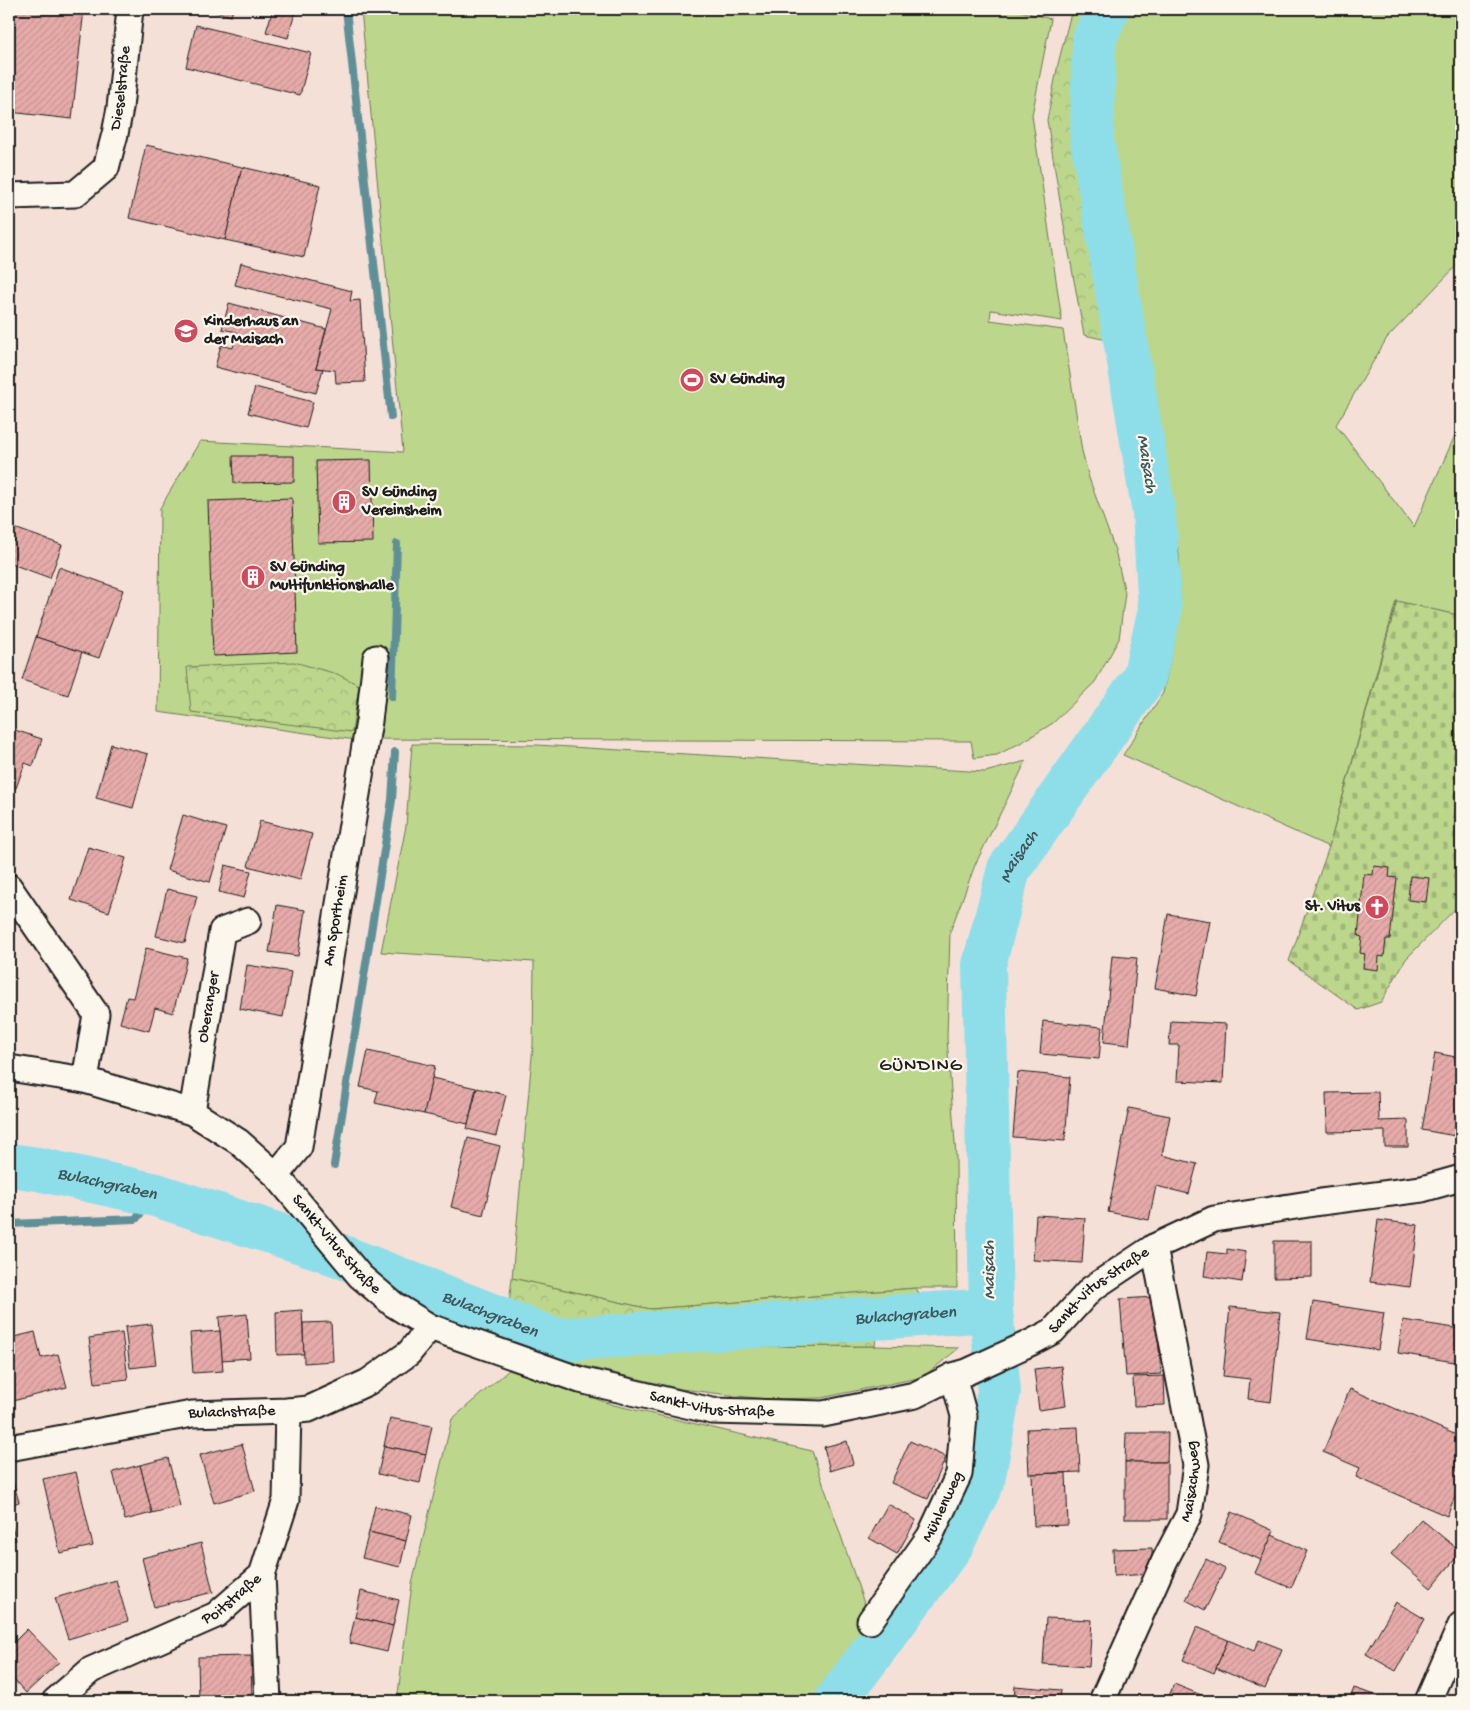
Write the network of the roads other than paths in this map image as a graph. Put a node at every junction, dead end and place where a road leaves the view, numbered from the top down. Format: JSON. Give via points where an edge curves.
{"nodes":[{"id":1,"x":130,"y":9,"type":"edge"},
{"id":2,"x":9,"y":196,"type":"edge"},
{"id":3,"x":376,"y":658,"type":"dead end"},
{"id":4,"x":9,"y":887,"type":"edge"},
{"id":5,"x":248,"y":921,"type":"dead end"},
{"id":6,"x":9,"y":1068,"type":"edge"},
{"id":7,"x":85,"y":1080,"type":"junction"},
{"id":8,"x":192,"y":1112,"type":"junction"},
{"id":9,"x":276,"y":1175,"type":"junction"},
{"id":10,"x":1461,"y":1178,"type":"edge"},
{"id":11,"x":1154,"y":1247,"type":"junction"},
{"id":12,"x":430,"y":1327,"type":"junction"},
{"id":13,"x":960,"y":1374,"type":"junction"},
{"id":14,"x":288,"y":1411,"type":"junction"},
{"id":15,"x":9,"y":1448,"type":"edge"},
{"id":16,"x":262,"y":1575,"type":"junction"},
{"id":17,"x":870,"y":1621,"type":"dead end"},
{"id":18,"x":1461,"y":1625,"type":"edge"},
{"id":19,"x":56,"y":1701,"type":"edge"},
{"id":20,"x":268,"y":1701,"type":"edge"},
{"id":21,"x":1102,"y":1701,"type":"edge"},
{"id":22,"x":1428,"y":1701,"type":"edge"}],
"edges":[{"from":1,"to":2,"type":"street","name":"Dieselstraße","via":[[120,108],[106,168],[75,194]]},
{"from":3,"to":9,"type":"street","name":"Am Sportheim","via":[[369,721],[299,1146]]},
{"from":4,"to":7,"type":"street","via":[[96,1014]]},
{"from":5,"to":8,"type":"street","name":"Oberanger","via":[[222,931]]},
{"from":6,"to":7,"type":"street","name":"Sankt-Vitus-Straße"},
{"from":7,"to":8,"type":"street","name":"Sankt-Vitus-Straße"},
{"from":8,"to":9,"type":"street","name":"Sankt-Vitus-Straße","via":[[239,1142]]},
{"from":9,"to":12,"type":"street","name":"Sankt-Vitus-Straße","via":[[360,1276],[393,1304]]},
{"from":10,"to":11,"type":"street","name":"Sankt-Vitus-Straße","via":[[1422,1189],[1214,1219]]},
{"from":11,"to":13,"type":"street","name":"Sankt-Vitus-Straße","via":[[1092,1289],[1053,1331]]},
{"from":11,"to":21,"type":"street","name":"Maisachweg","via":[[1196,1465],[1189,1514]]},
{"from":12,"to":13,"type":"street","name":"Sankt-Vitus-Straße","via":[[580,1380],[712,1411],[823,1414],[915,1395]]},
{"from":12,"to":14,"type":"street","name":"Bulachstraße","via":[[409,1353],[368,1382],[309,1409]]},
{"from":13,"to":17,"type":"street","name":"Mühlenweg","via":[[964,1416],[959,1474],[930,1536]]},
{"from":14,"to":15,"type":"street","name":"Bulachstraße","via":[[192,1414]]},
{"from":14,"to":16,"type":"street","name":"Poitstraße","via":[[286,1500]]},
{"from":16,"to":19,"type":"street","name":"Poitstraße","via":[[216,1615],[91,1670]]},
{"from":16,"to":20,"type":"street"},
{"from":18,"to":22,"type":"street"}]}
